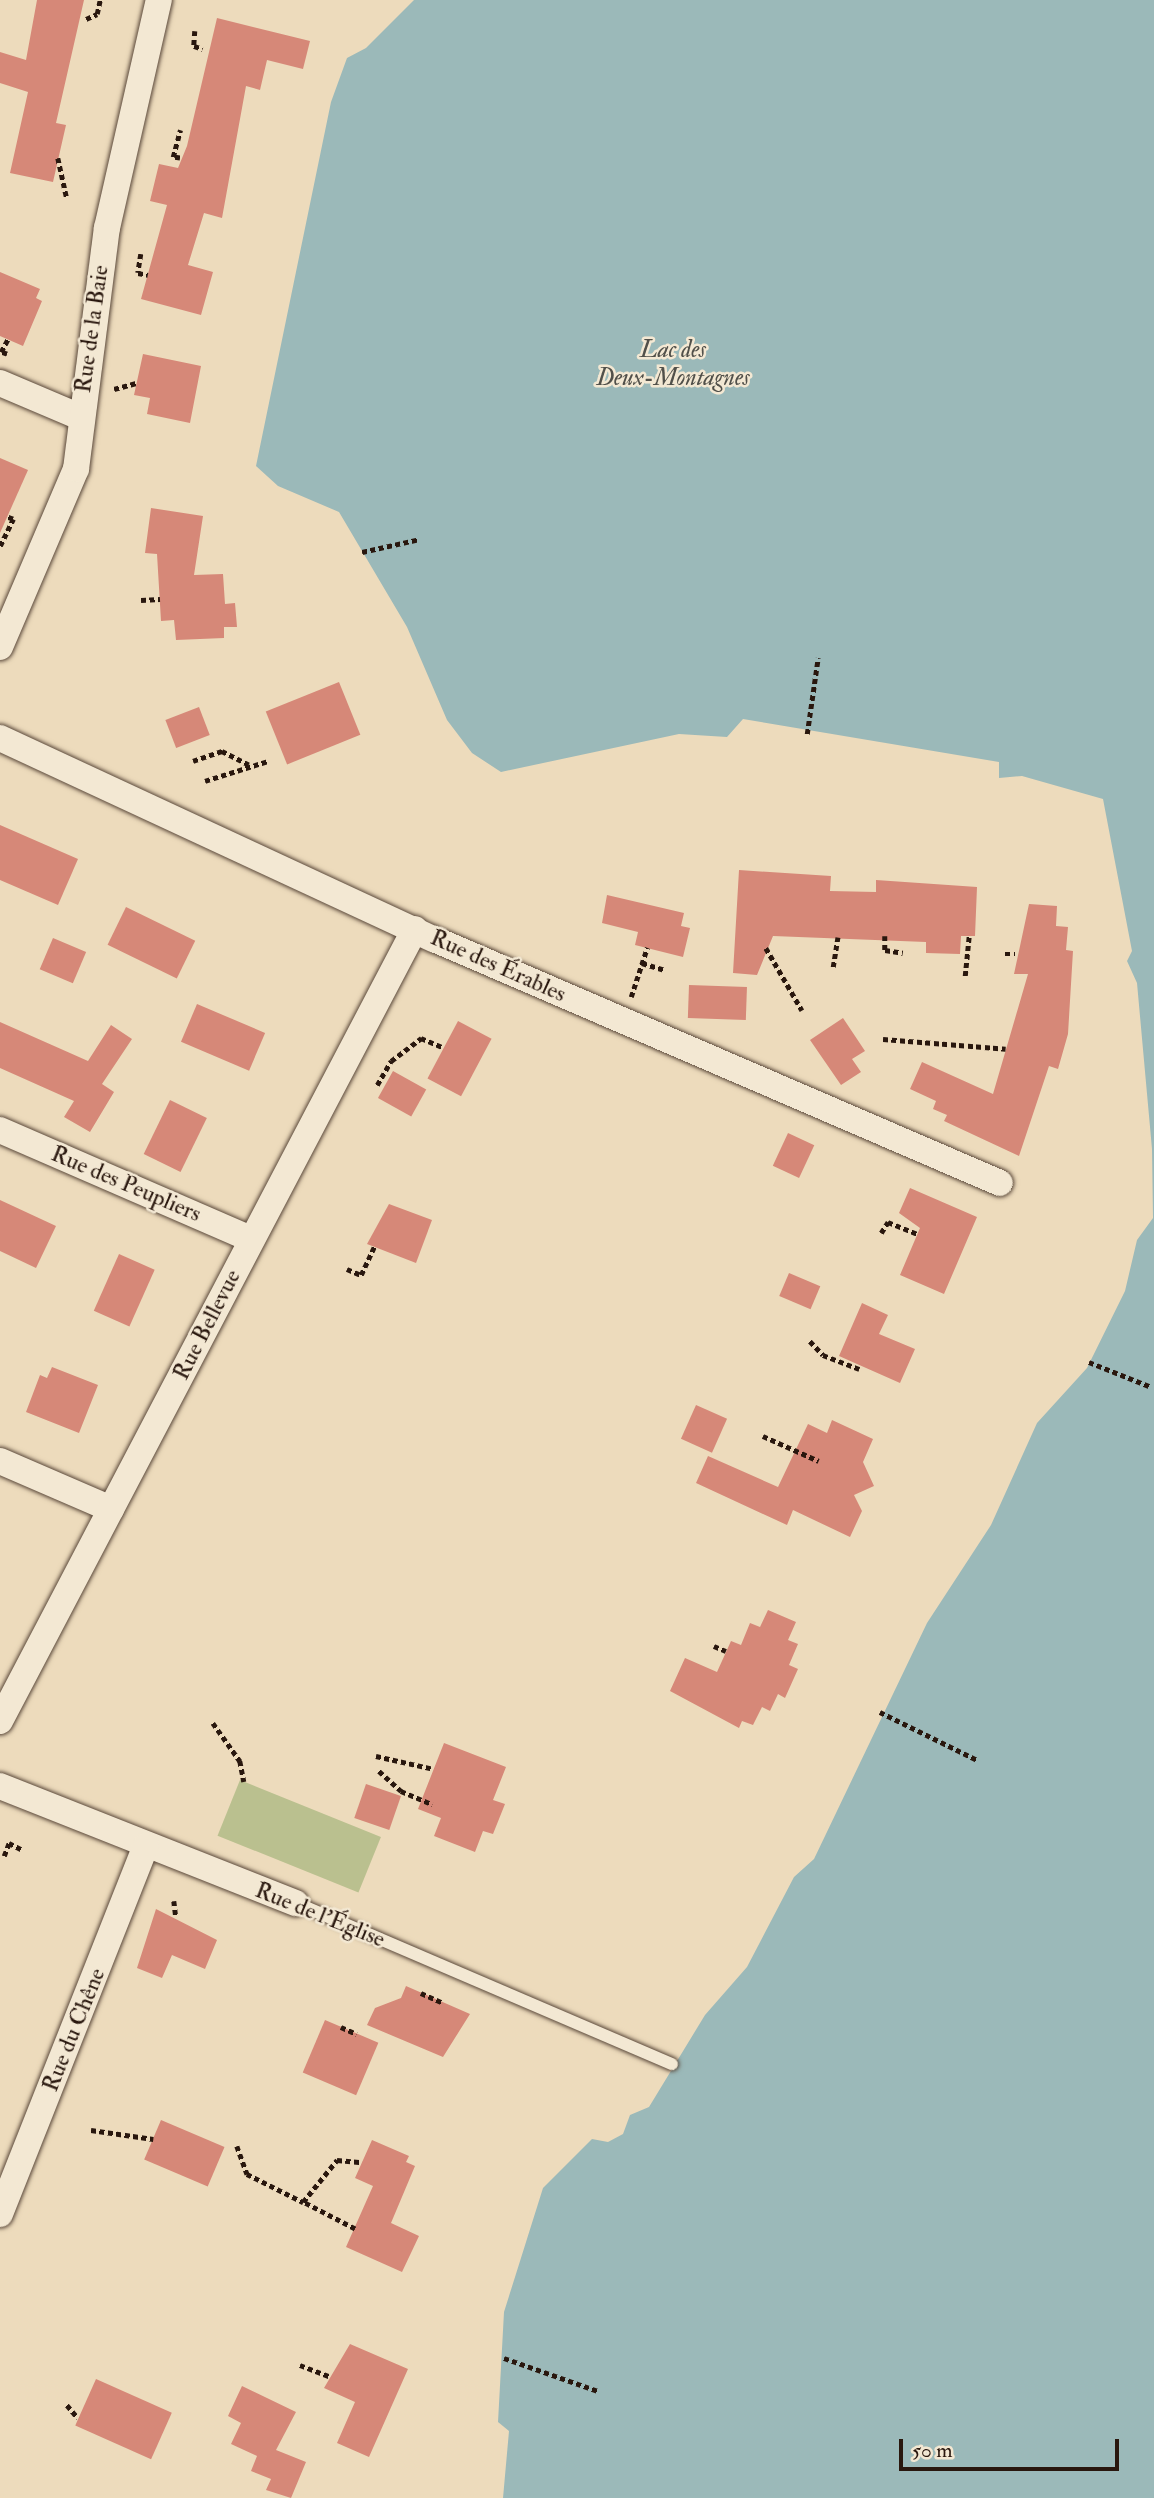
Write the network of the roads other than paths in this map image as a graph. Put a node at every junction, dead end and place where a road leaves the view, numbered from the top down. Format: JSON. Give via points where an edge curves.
{"nodes":[{"id":1,"x":159,"y":0,"type":"edge"},
{"id":2,"x":0,"y":383,"type":"edge"},
{"id":3,"x":80,"y":417,"type":"junction"},
{"id":4,"x":0,"y":647,"type":"edge"},
{"id":5,"x":0,"y":738,"type":"edge"},
{"id":6,"x":415,"y":929,"type":"junction"},
{"id":7,"x":0,"y":1130,"type":"edge"},
{"id":8,"x":1000,"y":1183,"type":"dead end"},
{"id":9,"x":251,"y":1239,"type":"junction"},
{"id":10,"x":0,"y":1461,"type":"edge"},
{"id":11,"x":111,"y":1509,"type":"junction"},
{"id":12,"x":0,"y":1721,"type":"edge"},
{"id":13,"x":0,"y":1786,"type":"edge"},
{"id":14,"x":146,"y":1846,"type":"junction"},
{"id":15,"x":296,"y":1903,"type":"joint"},
{"id":16,"x":672,"y":2064,"type":"dead end"},
{"id":17,"x":0,"y":2214,"type":"edge"}],
"edges":[{"from":1,"to":3,"type":"street","name":"Rue de la Baie","via":[[107,228]]},
{"from":2,"to":3,"type":"street"},
{"from":3,"to":4,"type":"street","name":"Rue de la Baie","via":[[72,482]]},
{"from":5,"to":6,"type":"street","name":"Rue des Érables"},
{"from":6,"to":8,"type":"street","name":"Rue des Érables"},
{"from":6,"to":9,"type":"street","name":"Rue Bellevue"},
{"from":7,"to":9,"type":"street","name":"Rue des Peupliers"},
{"from":9,"to":11,"type":"street","name":"Rue Bellevue"},
{"from":10,"to":11,"type":"street"},
{"from":11,"to":12,"type":"street","name":"Rue Bellevue"},
{"from":13,"to":14,"type":"street","name":"Rue de l'Église"},
{"from":14,"to":15,"type":"street","name":"Rue de l'Église"},
{"from":14,"to":17,"type":"street","name":"Rue du Chêne"},
{"from":15,"to":16,"type":"lane","name":"Rue de l'Église"}]}
